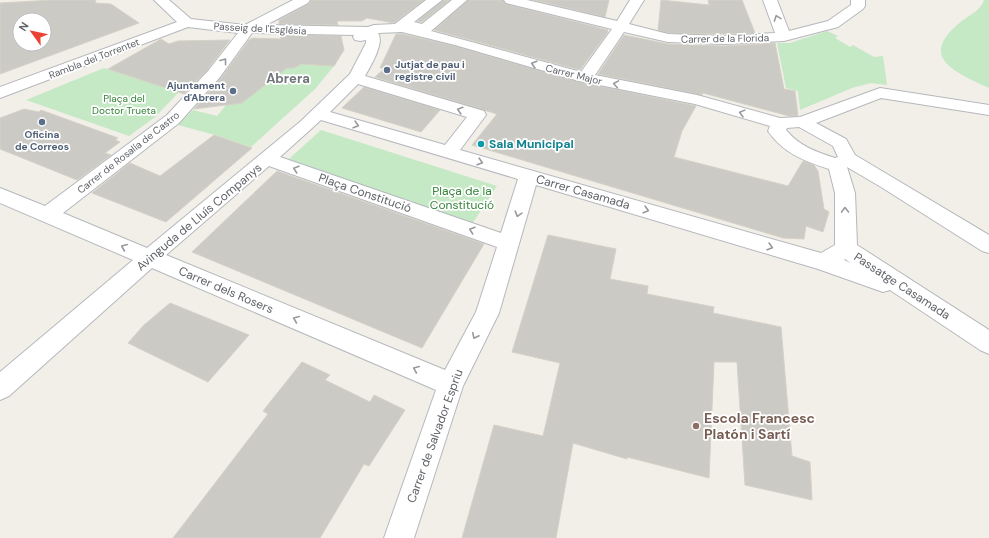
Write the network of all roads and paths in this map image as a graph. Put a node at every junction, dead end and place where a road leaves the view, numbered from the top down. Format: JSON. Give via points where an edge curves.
{"nodes":[{"id":1,"x":161,"y":0,"type":"edge"},
{"id":2,"x":303,"y":0,"type":"edge"},
{"id":3,"x":435,"y":0,"type":"edge"},
{"id":4,"x":460,"y":0,"type":"edge"},
{"id":5,"x":511,"y":0,"type":"edge"},
{"id":6,"x":637,"y":0,"type":"edge"},
{"id":7,"x":770,"y":0,"type":"edge"},
{"id":8,"x":858,"y":0,"type":"edge"},
{"id":9,"x":187,"y":23,"type":"junction"},
{"id":10,"x":620,"y":27,"type":"junction"},
{"id":11,"x":248,"y":29,"type":"junction"},
{"id":12,"x":338,"y":30,"type":"junction"},
{"id":13,"x":368,"y":31,"type":"junction"},
{"id":14,"x":784,"y":36,"type":"junction"},
{"id":15,"x":358,"y":45,"type":"junction"},
{"id":16,"x":355,"y":78,"type":"junction"},
{"id":17,"x":584,"y":78,"type":"junction"},
{"id":18,"x":0,"y":93,"type":"edge"},
{"id":19,"x":339,"y":94,"type":"junction"},
{"id":20,"x":989,"y":110,"type":"edge"},
{"id":21,"x":318,"y":114,"type":"junction"},
{"id":22,"x":802,"y":122,"type":"junction"},
{"id":23,"x":780,"y":123,"type":"junction"},
{"id":24,"x":448,"y":152,"type":"junction"},
{"id":25,"x":267,"y":159,"type":"junction"},
{"id":26,"x":842,"y":162,"type":"junction"},
{"id":27,"x":529,"y":176,"type":"junction"},
{"id":28,"x":0,"y":195,"type":"edge"},
{"id":29,"x":47,"y":215,"type":"junction"},
{"id":30,"x":508,"y":243,"type":"junction"},
{"id":31,"x":989,"y":245,"type":"edge"},
{"id":32,"x":846,"y":249,"type":"junction"},
{"id":33,"x":149,"y":258,"type":"junction"},
{"id":34,"x":823,"y":262,"type":"junction"},
{"id":35,"x":914,"y":294,"type":"junction"},
{"id":36,"x":989,"y":343,"type":"edge"},
{"id":37,"x":452,"y":384,"type":"junction"},
{"id":38,"x":0,"y":388,"type":"edge"},
{"id":39,"x":399,"y":538,"type":"edge"}],
"edges":[{"from":1,"to":9,"type":"street"},
{"from":2,"to":11,"type":"street"},
{"from":3,"to":4,"type":"street","via":[[402,24],[425,29]]},
{"from":5,"to":10,"type":"street","name":"Carrer de la Florida"},
{"from":6,"to":10,"type":"street"},
{"from":14,"to":7,"type":"street","one_way":true},
{"from":8,"to":14,"type":"street","name":"Carrer de la Florida","via":[[858,6],[833,24]]},
{"from":9,"to":11,"type":"street","name":"Passeig de l'Església"},
{"from":9,"to":18,"type":"street","name":"Rambla del Torrentet"},
{"from":10,"to":14,"type":"street","name":"Carrer de la Florida","via":[[668,38],[724,40]]},
{"from":10,"to":17,"type":"street"},
{"from":11,"to":12,"type":"street","name":"Passeig de l'Església"},
{"from":29,"to":11,"type":"street","name":"Carrer de Rosalía de Castro","one_way":true,"via":[[173,119],[214,74]]},
{"from":12,"to":13,"type":"street","name":"Passeig de l'Església"},
{"from":12,"to":15,"type":"street"},
{"from":13,"to":15,"type":"street","via":[[361,36]]},
{"from":13,"to":16,"type":"street","name":"Avinguda de Lluís Companys","via":[[373,36],[373,42]]},
{"from":17,"to":13,"type":"street","name":"Carrer Major","one_way":true,"via":[[402,28]]},
{"from":15,"to":19,"type":"street","via":[[357,59]]},
{"from":16,"to":19,"type":"street","name":"Avinguda de Lluís Companys"},
{"from":24,"to":16,"type":"street","one_way":true,"via":[[478,115]]},
{"from":23,"to":17,"type":"street","name":"Carrer Major","one_way":true,"via":[[697,100]]},
{"from":19,"to":21,"type":"street","name":"Avinguda de Lluís Companys"},
{"from":20,"to":22,"type":"street","via":[[880,93]]},
{"from":21,"to":24,"type":"street","name":"Carrer Casamada","one_way":true},
{"from":21,"to":25,"type":"street","name":"Avinguda de Lluís Companys"},
{"from":22,"to":23,"type":"street","name":"Carrer Major"},
{"from":22,"to":26,"type":"street","name":"Passatge Casamada","via":[[840,143]]},
{"from":23,"to":26,"type":"street","via":[[777,131],[785,143],[806,156]]},
{"from":24,"to":27,"type":"street","name":"Carrer Casamada","one_way":true},
{"from":30,"to":25,"type":"street","name":"Plaça Constitució","one_way":true},
{"from":25,"to":33,"type":"street","name":"Avinguda de Lluís Companys"},
{"from":26,"to":31,"type":"street","via":[[888,182]]},
{"from":32,"to":26,"type":"street","name":"Passatge Casamada","one_way":true},
{"from":27,"to":30,"type":"street","name":"Carrer de Salvador Espriu","one_way":true},
{"from":27,"to":34,"type":"street","name":"Carrer Casamada","one_way":true},
{"from":28,"to":29,"type":"street","name":"Carrer dels Rosers"},
{"from":33,"to":29,"type":"street","name":"Carrer dels Rosers","one_way":true},
{"from":30,"to":37,"type":"street","name":"Carrer de Salvador Espriu","one_way":true,"via":[[487,313]]},
{"from":32,"to":34,"type":"street"},
{"from":32,"to":35,"type":"street","name":"Passatge Casamada"},
{"from":37,"to":33,"type":"street","name":"Carrer dels Rosers","one_way":true},
{"from":33,"to":38,"type":"street","name":"Avinguda de Lluís Companys"},
{"from":34,"to":35,"type":"street","name":"Carrer Casamada"},
{"from":35,"to":36,"type":"street","name":"Passatge Casamada"},
{"from":37,"to":39,"type":"street","name":"Carrer de Salvador Espriu"}]}
